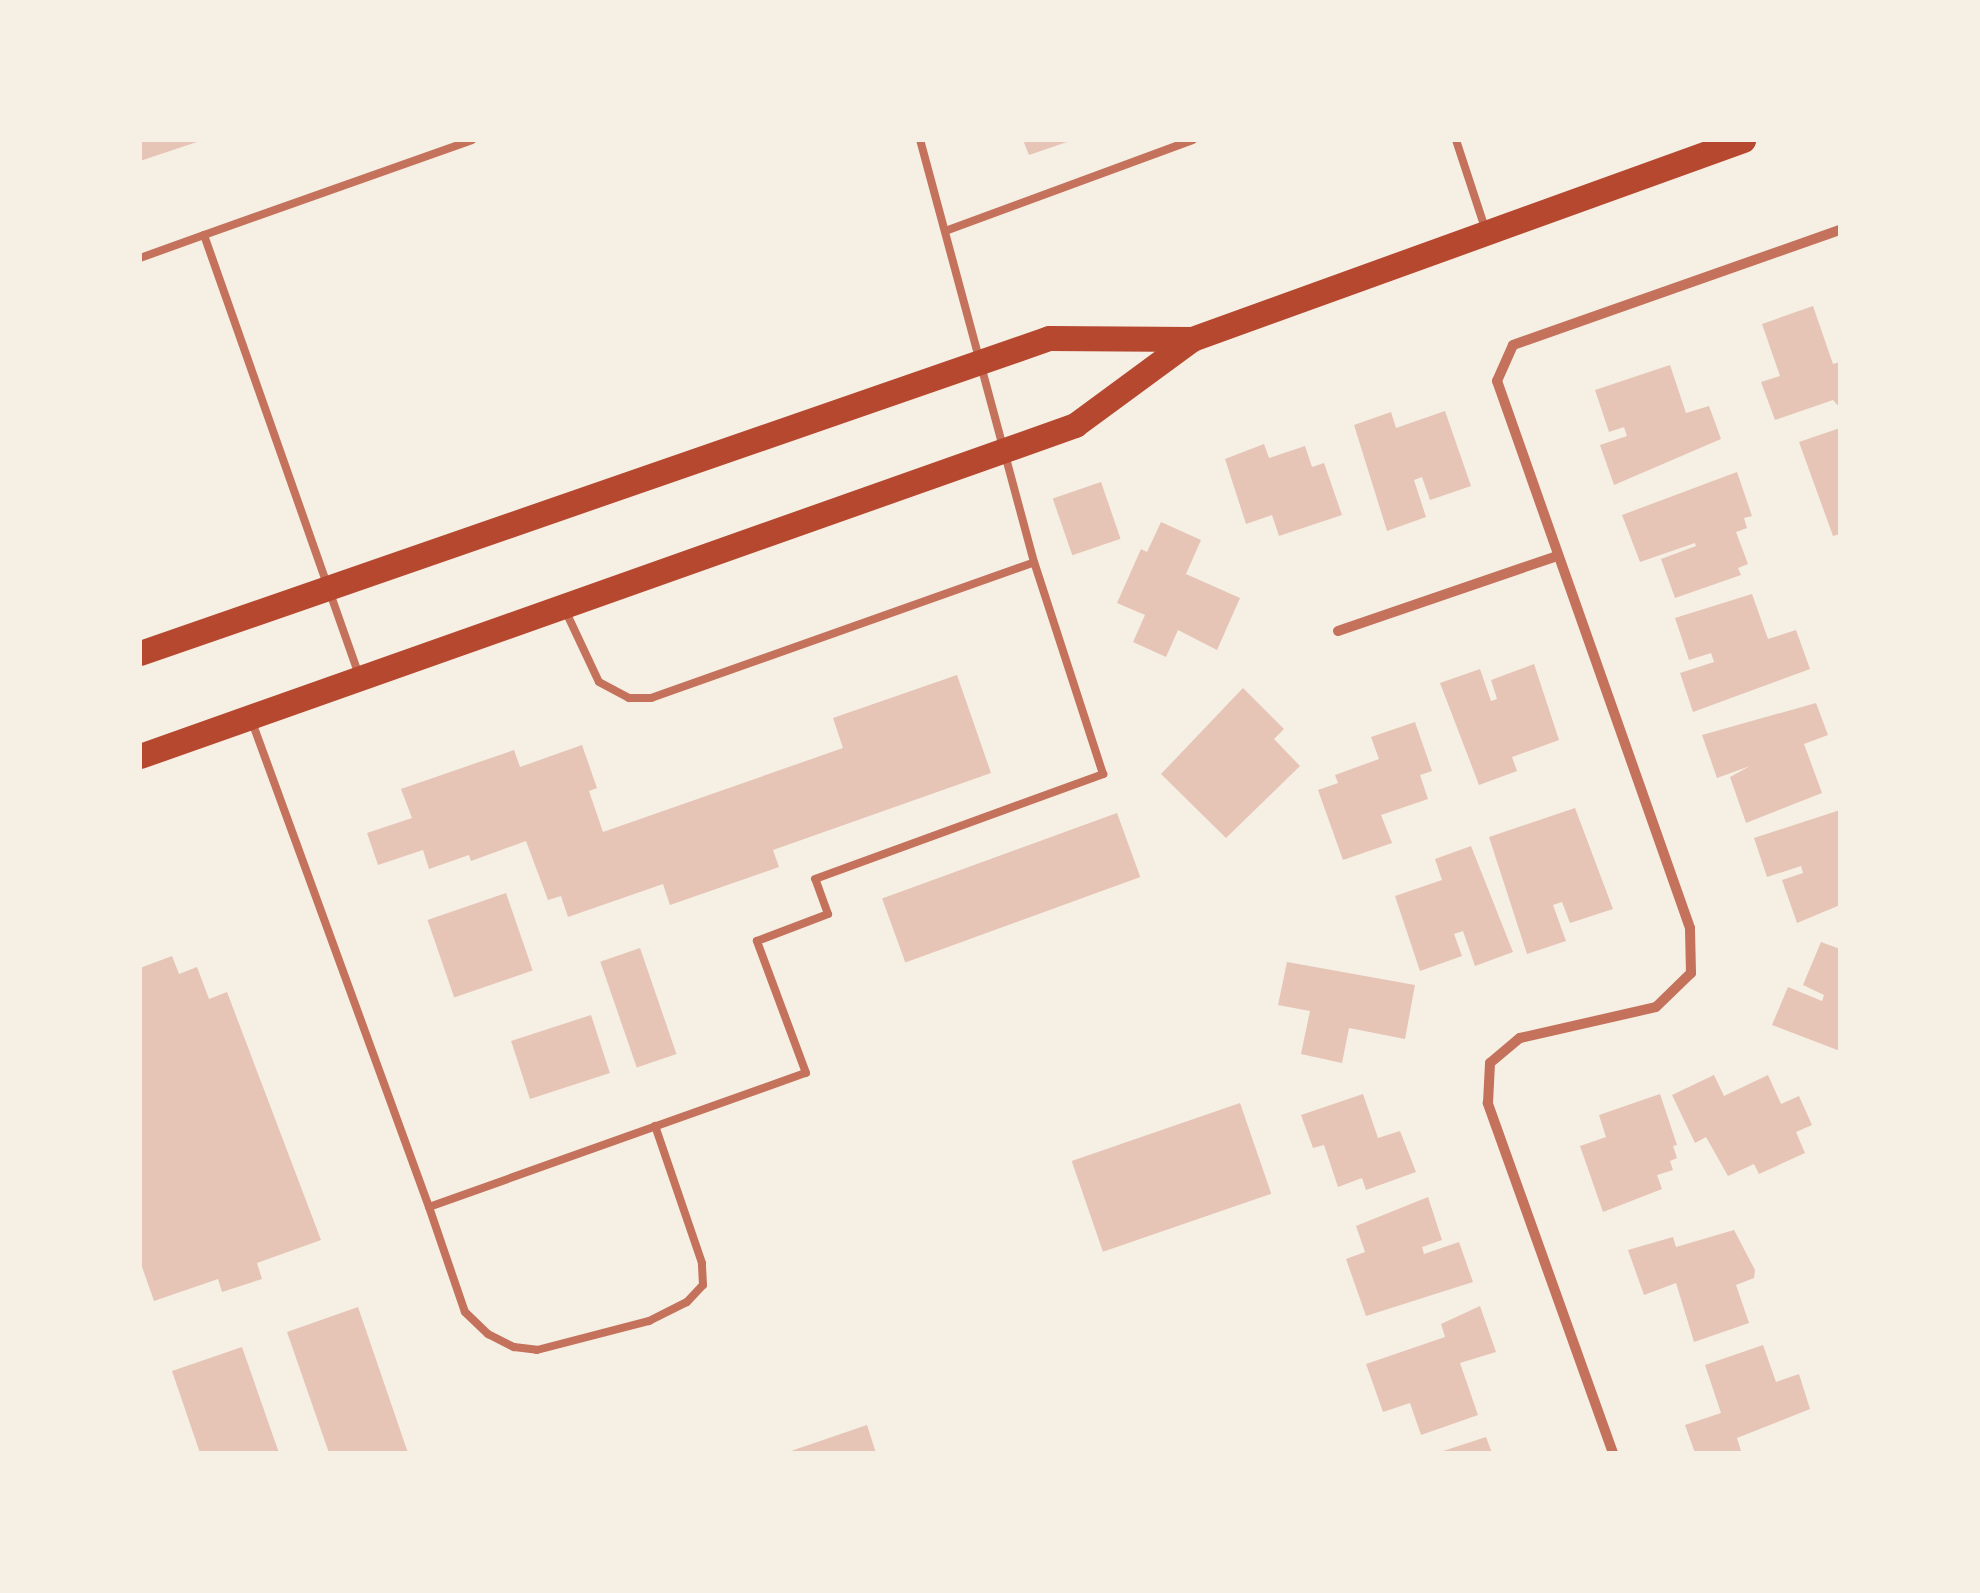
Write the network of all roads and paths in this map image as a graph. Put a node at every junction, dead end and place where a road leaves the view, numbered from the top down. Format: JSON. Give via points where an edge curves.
{"nodes":[{"id":1,"x":472,"y":140,"type":"edge"},
{"id":2,"x":920,"y":140,"type":"edge"},
{"id":3,"x":1193,"y":140,"type":"edge"},
{"id":4,"x":1456,"y":140,"type":"edge"},
{"id":5,"x":1743,"y":140,"type":"edge"},
{"id":6,"x":948,"y":230,"type":"junction"},
{"id":7,"x":1840,"y":230,"type":"edge"},
{"id":8,"x":1486,"y":232,"type":"junction"},
{"id":9,"x":204,"y":235,"type":"junction"},
{"id":10,"x":140,"y":258,"type":"edge"},
{"id":11,"x":1192,"y":339,"type":"junction"},
{"id":12,"x":982,"y":358,"type":"junction"},
{"id":13,"x":1007,"y":450,"type":"junction"},
{"id":14,"x":1557,"y":556,"type":"junction"},
{"id":15,"x":1034,"y":562,"type":"junction"},
{"id":16,"x":329,"y":587,"type":"junction"},
{"id":17,"x":564,"y":608,"type":"junction"},
{"id":18,"x":1338,"y":631,"type":"dead end"},
{"id":19,"x":140,"y":653,"type":"edge"},
{"id":20,"x":360,"y":679,"type":"junction"},
{"id":21,"x":250,"y":718,"type":"junction"},
{"id":22,"x":140,"y":756,"type":"edge"},
{"id":23,"x":655,"y":1126,"type":"junction"},
{"id":24,"x":429,"y":1207,"type":"junction"},
{"id":25,"x":1613,"y":1453,"type":"edge"}],
"edges":[{"from":1,"to":9,"type":"lane"},
{"from":2,"to":6,"type":"lane"},
{"from":3,"to":6,"type":"lane"},
{"from":4,"to":8,"type":"lane"},
{"from":5,"to":8,"type":"main road"},
{"from":6,"to":12,"type":"lane"},
{"from":7,"to":14,"type":"street","via":[[1513,346],[1497,382]]},
{"from":8,"to":11,"type":"main road"},
{"from":9,"to":10,"type":"lane"},
{"from":9,"to":16,"type":"lane"},
{"from":11,"to":12,"type":"main road","via":[[1048,338]]},
{"from":11,"to":13,"type":"main road","via":[[1075,425]]},
{"from":12,"to":13,"type":"lane"},
{"from":12,"to":16,"type":"main road"},
{"from":13,"to":15,"type":"lane"},
{"from":13,"to":17,"type":"main road"},
{"from":14,"to":18,"type":"street"},
{"from":14,"to":25,"type":"street","via":[[1690,928],[1692,973],[1656,1007],[1520,1038],[1490,1063],[1488,1103]]},
{"from":15,"to":17,"type":"lane","via":[[651,698],[629,698],[599,682]]},
{"from":15,"to":23,"type":"lane","via":[[1103,774],[815,880],[828,914],[757,941],[806,1072]]},
{"from":16,"to":19,"type":"main road"},
{"from":16,"to":20,"type":"lane"},
{"from":17,"to":20,"type":"main road"},
{"from":20,"to":21,"type":"main road"},
{"from":21,"to":22,"type":"main road"},
{"from":21,"to":24,"type":"lane"},
{"from":23,"to":24,"type":"lane"},
{"from":23,"to":24,"type":"lane","via":[[704,1286],[649,1322],[537,1350],[488,1334],[466,1312]]}]}
